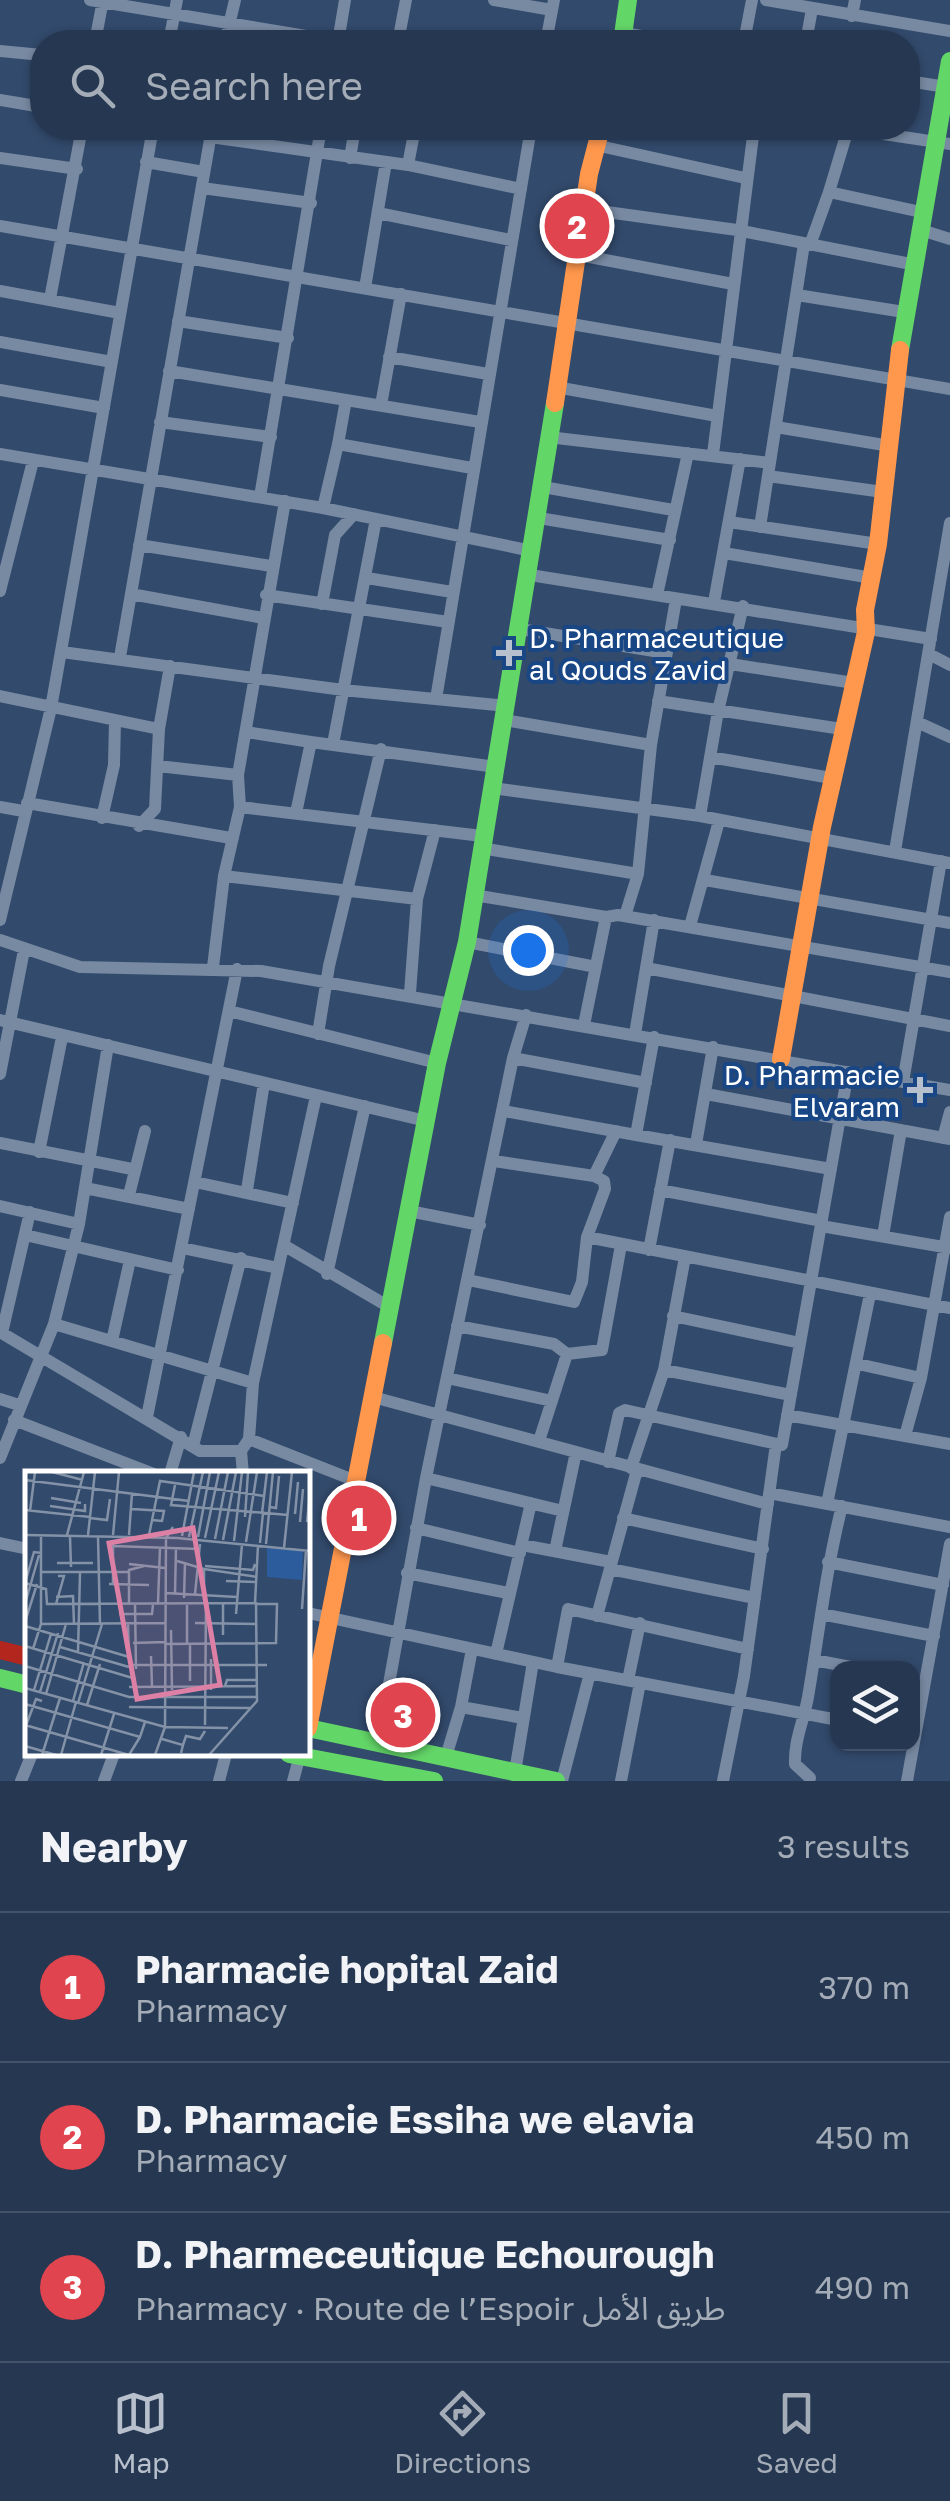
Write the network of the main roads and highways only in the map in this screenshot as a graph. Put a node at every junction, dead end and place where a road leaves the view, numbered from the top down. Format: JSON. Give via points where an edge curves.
{"nodes":[{"id":1,"x":628,"y":0,"type":"edge"},
{"id":2,"x":624,"y":30,"type":"edge"},
{"id":3,"x":950,"y":61,"type":"edge"},
{"id":4,"x":597,"y":140,"type":"edge"},
{"id":5,"x":943,"y":143,"type":"edge"},
{"id":6,"x":782,"y":1059,"type":"road end"},
{"id":7,"x":0,"y":1650,"type":"edge"},
{"id":8,"x":25,"y":1656,"type":"edge"},
{"id":9,"x":0,"y":1678,"type":"edge"},
{"id":10,"x":25,"y":1684,"type":"edge"},
{"id":11,"x":310,"y":1716,"type":"edge"},
{"id":12,"x":310,"y":1728,"type":"edge"},
{"id":13,"x":306,"y":1756,"type":"edge"},
{"id":14,"x":434,"y":1781,"type":"edge"},
{"id":15,"x":559,"y":1781,"type":"edge"}],
"edges":[{"from":1,"to":2,"type":"main road"},
{"from":3,"to":5,"type":"main road"},
{"from":4,"to":11,"type":"main road","via":[[467,942],[437,1062]]},
{"from":5,"to":6,"type":"main road","via":[[911,264],[866,632],[831,778]]},
{"from":7,"to":8,"type":"main road"},
{"from":9,"to":10,"type":"main road"},
{"from":12,"to":15,"type":"main road"},
{"from":13,"to":14,"type":"main road"}]}
